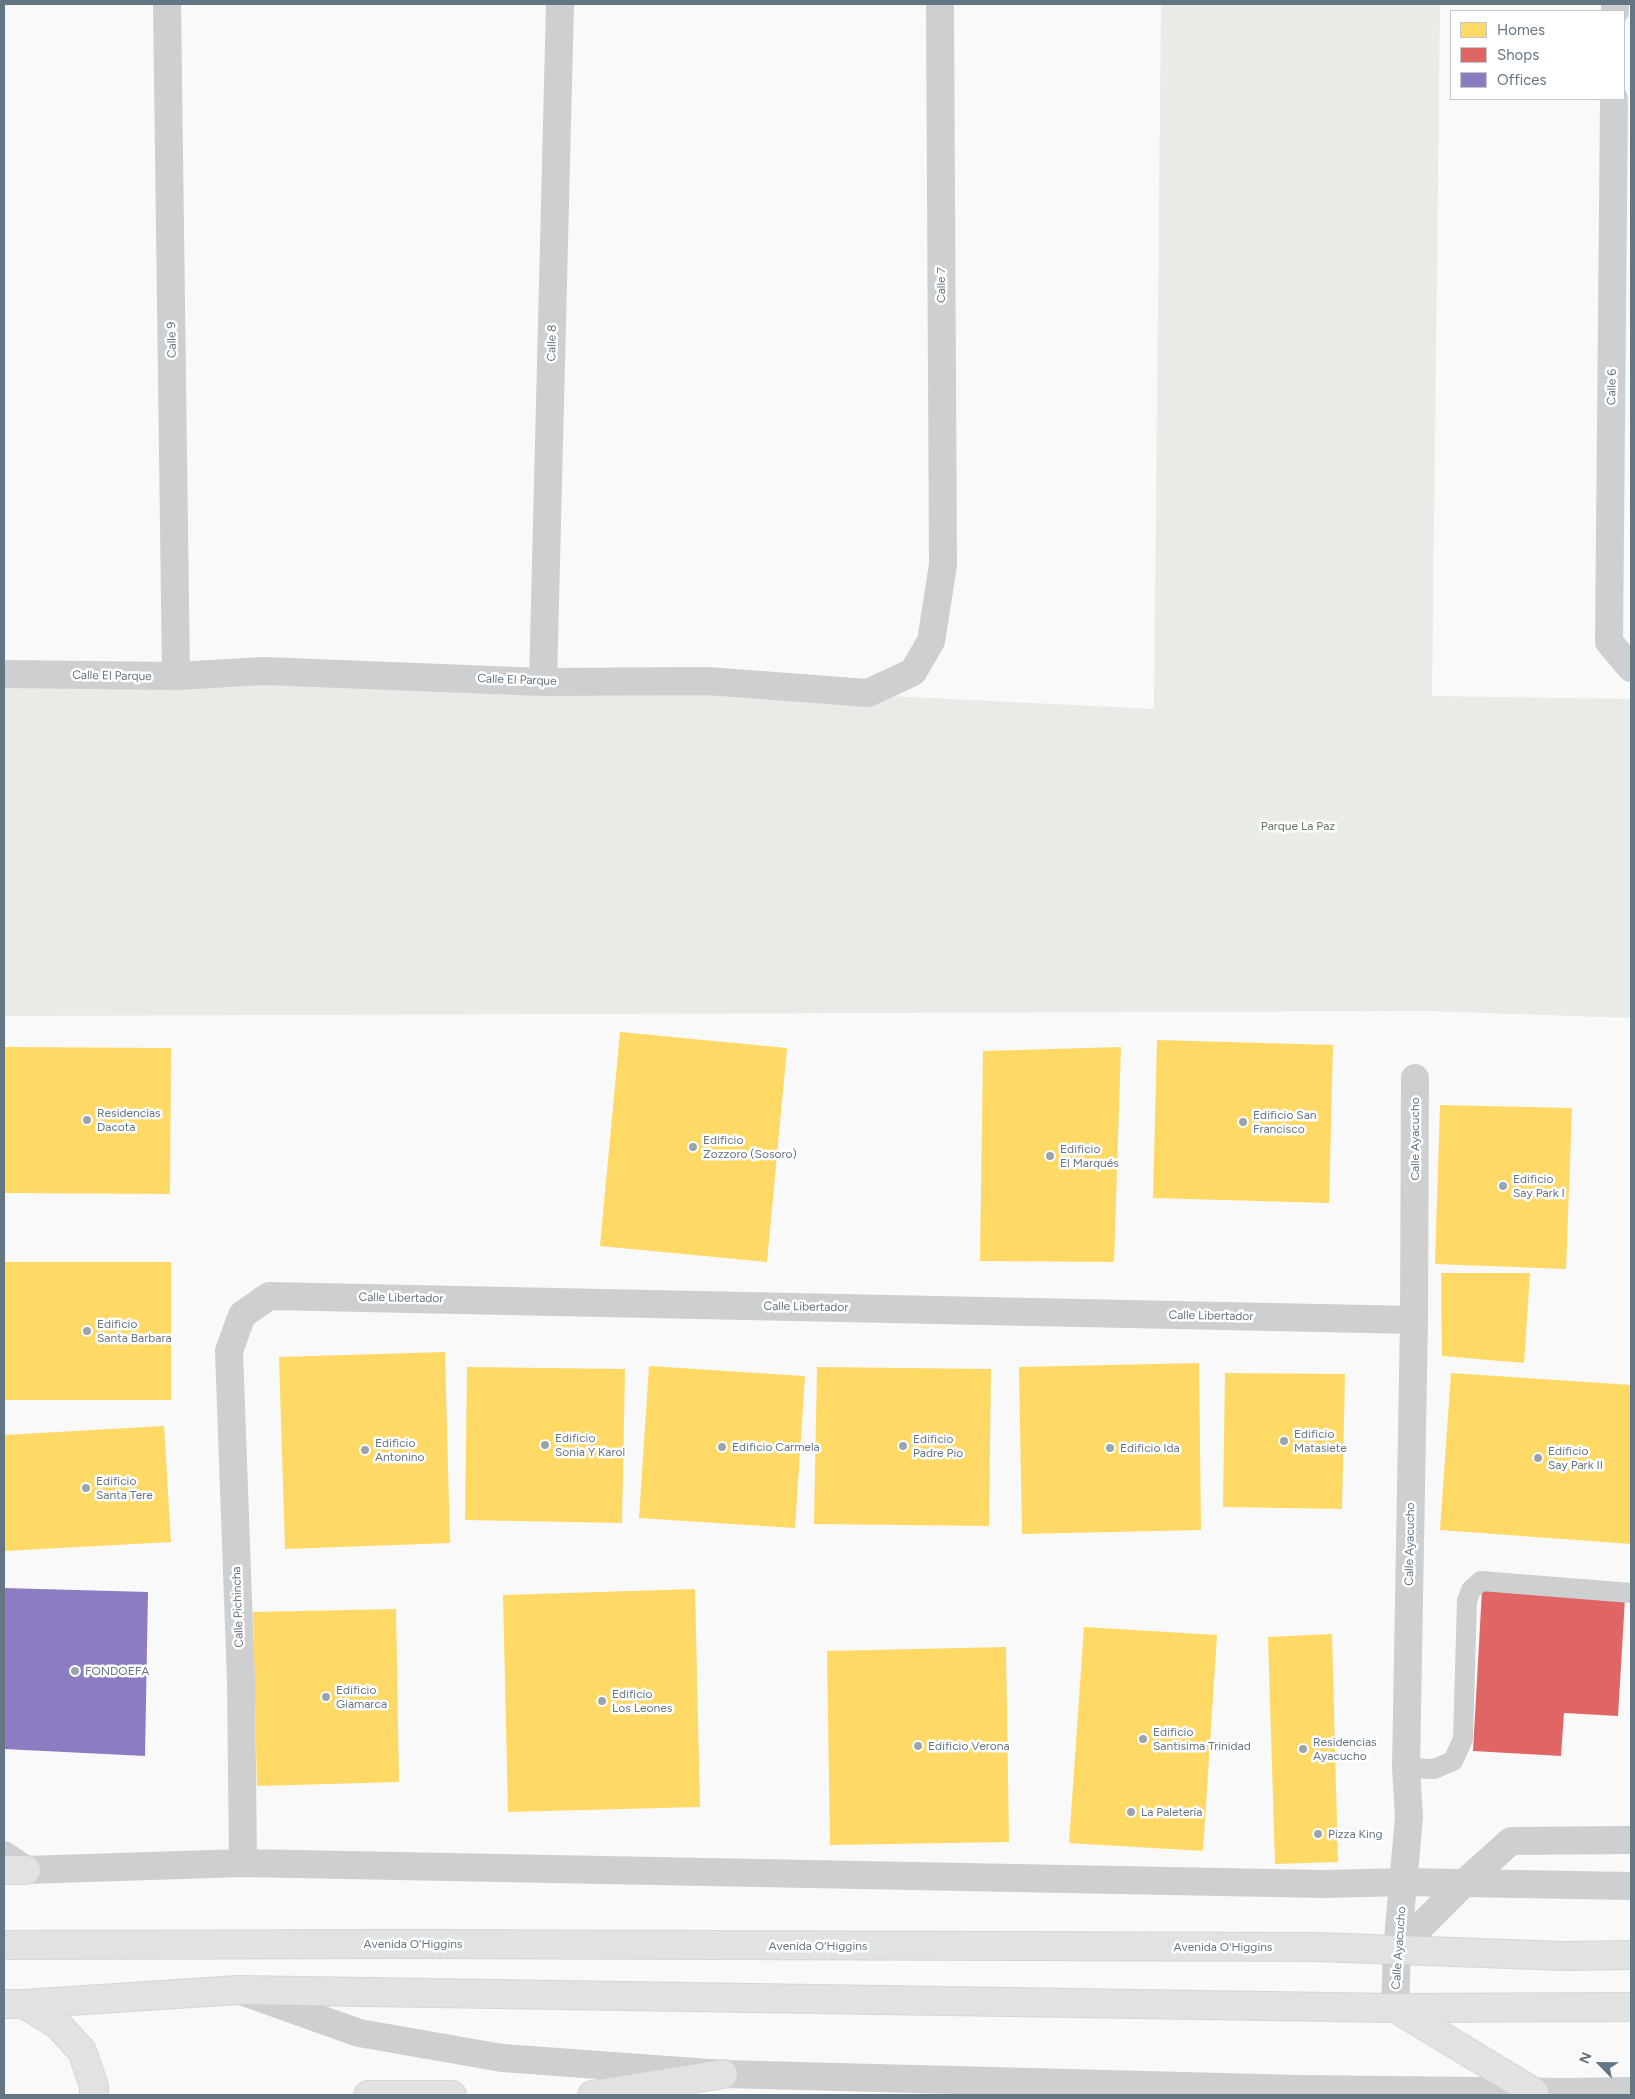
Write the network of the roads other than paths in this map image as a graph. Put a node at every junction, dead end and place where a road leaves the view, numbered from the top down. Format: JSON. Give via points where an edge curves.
{"nodes":[{"id":1,"x":167,"y":4,"type":"edge"},
{"id":2,"x":560,"y":4,"type":"edge"},
{"id":3,"x":940,"y":4,"type":"edge"},
{"id":4,"x":1614,"y":100,"type":"edge"},
{"id":5,"x":943,"y":565,"type":"joint"},
{"id":6,"x":1631,"y":668,"type":"edge"},
{"id":7,"x":4,"y":674,"type":"edge"},
{"id":8,"x":176,"y":676,"type":"junction"},
{"id":9,"x":543,"y":682,"type":"junction"},
{"id":10,"x":1416,"y":1078,"type":"dead end"},
{"id":11,"x":1414,"y":1320,"type":"junction"},
{"id":12,"x":229,"y":1352,"type":"joint"},
{"id":13,"x":1631,"y":1592,"type":"edge"},
{"id":14,"x":1406,"y":1768,"type":"junction"},
{"id":15,"x":1631,"y":1840,"type":"edge"},
{"id":16,"x":4,"y":1855,"type":"edge"},
{"id":17,"x":243,"y":1862,"type":"junction"},
{"id":18,"x":15,"y":1870,"type":"edge"},
{"id":19,"x":1404,"y":1882,"type":"junction"},
{"id":20,"x":1463,"y":1884,"type":"junction"},
{"id":21,"x":1631,"y":1886,"type":"edge"},
{"id":22,"x":4,"y":1945,"type":"edge"},
{"id":23,"x":1397,"y":1950,"type":"junction"},
{"id":24,"x":1631,"y":1955,"type":"edge"},
{"id":25,"x":238,"y":1990,"type":"junction"},
{"id":26,"x":14,"y":2004,"type":"edge"},
{"id":27,"x":1631,"y":2007,"type":"edge"},
{"id":28,"x":1395,"y":2008,"type":"junction"},
{"id":29,"x":723,"y":2074,"type":"junction"},
{"id":30,"x":1631,"y":2091,"type":"edge"},
{"id":31,"x":1534,"y":2092,"type":"junction"},
{"id":32,"x":94,"y":2095,"type":"edge"},
{"id":33,"x":368,"y":2095,"type":"edge"},
{"id":34,"x":452,"y":2095,"type":"edge"},
{"id":35,"x":592,"y":2095,"type":"edge"}],
"edges":[{"from":1,"to":8,"type":"street","name":"Calle 9"},
{"from":2,"to":9,"type":"street","name":"Calle 8"},
{"from":3,"to":5,"type":"street","name":"Calle 7"},
{"from":4,"to":6,"type":"street","name":"Calle 6","via":[[1609,642]]},
{"from":5,"to":9,"type":"street","name":"Calle El Parque","via":[[931,641],[913,672],[868,693],[707,681]]},
{"from":7,"to":8,"type":"street","name":"Calle El Parque"},
{"from":8,"to":9,"type":"street","name":"Calle El Parque","via":[[264,671]]},
{"from":10,"to":11,"type":"street","name":"Calle Ayacucho"},
{"from":11,"to":12,"type":"street","name":"Calle Libertador","via":[[269,1296],[242,1315]]},
{"from":11,"to":14,"type":"street","name":"Calle Ayacucho"},
{"from":12,"to":17,"type":"street","name":"Calle Pichincha","via":[[241,1682]]},
{"from":13,"to":14,"type":"lane","via":[[1481,1581],[1471,1590],[1468,1601],[1463,1739],[1453,1761],[1434,1769]]},
{"from":14,"to":19,"type":"street","name":"Calle Ayacucho","via":[[1409,1817]]},
{"from":15,"to":20,"type":"street","via":[[1512,1842]]},
{"from":16,"to":18,"type":"street"},
{"from":17,"to":18,"type":"street"},
{"from":17,"to":19,"type":"street","via":[[1324,1884]]},
{"from":19,"to":20,"type":"street"},
{"from":19,"to":23,"type":"street","name":"Calle Ayacucho"},
{"from":20,"to":21,"type":"street"},
{"from":20,"to":23,"type":"street"},
{"from":22,"to":23,"type":"main road","name":"Avenida O'Higgins","via":[[1298,1947]]},
{"from":23,"to":24,"type":"main road","name":"Avenida O'Higgins"},
{"from":23,"to":28,"type":"street","name":"Calle Ayacucho"},
{"from":25,"to":26,"type":"main road"},
{"from":25,"to":28,"type":"main road"},
{"from":25,"to":29,"type":"street","via":[[359,2033],[502,2058]]},
{"from":26,"to":32,"type":"main road","via":[[58,2025],[82,2051]]},
{"from":27,"to":28,"type":"main road"},
{"from":28,"to":31,"type":"main road"},
{"from":29,"to":31,"type":"street","via":[[1299,2090]]},
{"from":29,"to":35,"type":"main road"},
{"from":30,"to":31,"type":"street"},
{"from":33,"to":34,"type":"main road"}]}
